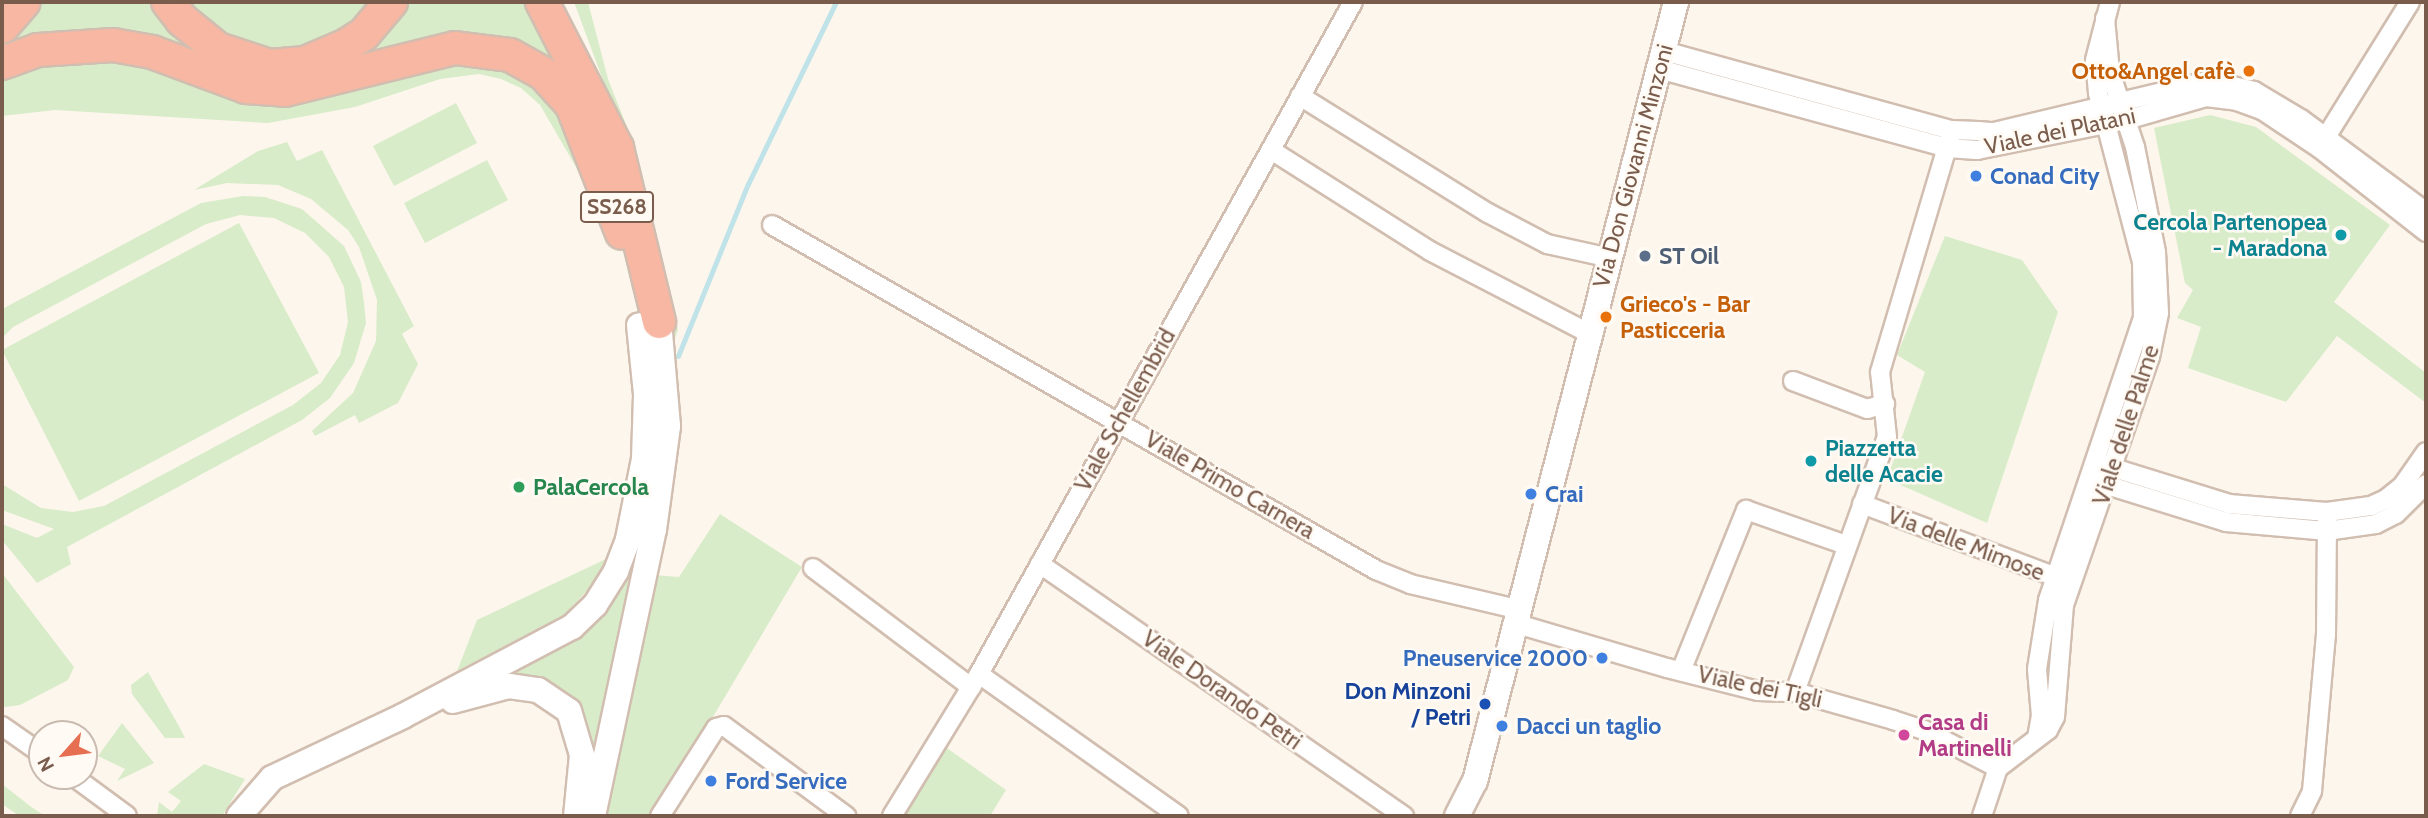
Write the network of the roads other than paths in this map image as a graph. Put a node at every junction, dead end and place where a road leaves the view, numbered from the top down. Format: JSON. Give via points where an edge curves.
{"nodes":[{"id":1,"x":24,"y":2,"type":"edge"},
{"id":2,"x":168,"y":2,"type":"edge"},
{"id":3,"x":391,"y":2,"type":"edge"},
{"id":4,"x":542,"y":2,"type":"edge"},
{"id":5,"x":566,"y":2,"type":"edge"},
{"id":6,"x":1353,"y":2,"type":"edge"},
{"id":7,"x":1676,"y":2,"type":"edge"},
{"id":8,"x":2410,"y":2,"type":"edge"},
{"id":9,"x":2107,"y":10,"type":"edge"},
{"id":10,"x":2,"y":27,"type":"edge"},
{"id":11,"x":1662,"y":60,"type":"junction"},
{"id":12,"x":2,"y":63,"type":"edge"},
{"id":13,"x":588,"y":91,"type":"junction"},
{"id":14,"x":1300,"y":96,"type":"junction"},
{"id":15,"x":2123,"y":112,"type":"junction"},
{"id":16,"x":2104,"y":116,"type":"junction"},
{"id":17,"x":1949,"y":139,"type":"junction"},
{"id":18,"x":2323,"y":142,"type":"junction"},
{"id":19,"x":617,"y":148,"type":"junction"},
{"id":20,"x":1271,"y":150,"type":"junction"},
{"id":21,"x":2426,"y":212,"type":"edge"},
{"id":22,"x":772,"y":225,"type":"dead end"},
{"id":23,"x":2426,"y":232,"type":"edge"},
{"id":24,"x":622,"y":233,"type":"junction"},
{"id":25,"x":1610,"y":258,"type":"junction"},
{"id":26,"x":649,"y":323,"type":"junction"},
{"id":27,"x":1590,"y":334,"type":"junction"},
{"id":28,"x":1793,"y":381,"type":"dead end"},
{"id":29,"x":1885,"y":404,"type":"junction"},
{"id":30,"x":1118,"y":421,"type":"junction"},
{"id":31,"x":2426,"y":452,"type":"edge"},
{"id":32,"x":2102,"y":474,"type":"junction"},
{"id":33,"x":2426,"y":484,"type":"edge"},
{"id":34,"x":1862,"y":504,"type":"junction"},
{"id":35,"x":2327,"y":512,"type":"junction"},
{"id":36,"x":2326,"y":531,"type":"junction"},
{"id":37,"x":1846,"y":545,"type":"junction"},
{"id":38,"x":1040,"y":564,"type":"junction"},
{"id":39,"x":813,"y":568,"type":"dead end"},
{"id":40,"x":2063,"y":579,"type":"junction"},
{"id":41,"x":1516,"y":616,"type":"junction"},
{"id":42,"x":1681,"y":671,"type":"junction"},
{"id":43,"x":975,"y":681,"type":"junction"},
{"id":44,"x":1795,"y":692,"type":"junction"},
{"id":45,"x":402,"y":716,"type":"junction"},
{"id":46,"x":2,"y":726,"type":"edge"},
{"id":47,"x":28,"y":744,"type":"edge"},
{"id":48,"x":1998,"y":768,"type":"junction"},
{"id":49,"x":92,"y":790,"type":"edge"},
{"id":50,"x":127,"y":816,"type":"edge"},
{"id":51,"x":239,"y":816,"type":"edge"},
{"id":52,"x":576,"y":816,"type":"edge"},
{"id":53,"x":593,"y":816,"type":"edge"},
{"id":54,"x":660,"y":816,"type":"edge"},
{"id":55,"x":846,"y":816,"type":"edge"},
{"id":56,"x":892,"y":816,"type":"edge"},
{"id":57,"x":1179,"y":816,"type":"edge"},
{"id":58,"x":1404,"y":816,"type":"edge"},
{"id":59,"x":1457,"y":816,"type":"edge"},
{"id":60,"x":1982,"y":816,"type":"edge"},
{"id":61,"x":2300,"y":816,"type":"edge"}],
"edges":[{"from":1,"to":10,"type":"highway"},
{"from":2,"to":3,"type":"highway","via":[[190,29],[218,50],[270,66],[305,63],[347,45],[364,34]]},
{"from":4,"to":13,"type":"highway","number":"SS268"},
{"from":5,"to":19,"type":"highway"},
{"from":6,"to":14,"type":"street","name":"Viale Schellembrid"},
{"from":7,"to":11,"type":"street","name":"Via Don Giovanni Minzoni"},
{"from":8,"to":18,"type":"street"},
{"from":9,"to":15,"type":"street","name":"Viale delle Palme","via":[[2110,72]]},
{"from":9,"to":16,"type":"street","name":"Viale delle Palme","via":[[2095,60]]},
{"from":11,"to":17,"type":"street","name":"Viale dei Platani"},
{"from":11,"to":25,"type":"street","name":"Via Don Giovanni Minzoni"},
{"from":12,"to":24,"type":"highway","via":[[38,50],[113,44],[152,52],[246,87],[285,90],[456,48],[510,55],[543,73],[572,105]]},
{"from":13,"to":19,"type":"highway","number":"SS268"},
{"from":13,"to":24,"type":"highway","number":"SS268"},
{"from":14,"to":20,"type":"street","name":"Viale Schellembrid"},
{"from":14,"to":25,"type":"street","via":[[1488,213],[1547,244]]},
{"from":15,"to":16,"type":"street","name":"Viale dei Platani"},
{"from":15,"to":18,"type":"street","name":"Viale dei Platani","via":[[2206,97],[2237,101]]},
{"from":15,"to":32,"type":"street","name":"Viale delle Palme","via":[[2156,252],[2159,313],[2150,358]]},
{"from":16,"to":17,"type":"street","name":"Viale dei Platani","via":[[1997,149]]},
{"from":16,"to":32,"type":"street","name":"Viale delle Palme","via":[[2142,262],[2143,307]]},
{"from":17,"to":29,"type":"street","via":[[1881,372]]},
{"from":18,"to":21,"type":"street","name":"Viale dei Platani"},
{"from":18,"to":23,"type":"street","name":"Viale dei Platani"},
{"from":19,"to":26,"type":"highway","number":"SS268"},
{"from":20,"to":27,"type":"street","via":[[1389,228]]},
{"from":20,"to":30,"type":"street","name":"Viale Schellembrid"},
{"from":22,"to":30,"type":"street","name":"Viale Primo Carnera"},
{"from":24,"to":26,"type":"highway","number":"SS268"},
{"from":25,"to":27,"type":"street","name":"Via Don Giovanni Minzoni"},
{"from":26,"to":45,"type":"street","via":[[643,458],[628,539],[616,571],[595,605],[572,627]]},
{"from":26,"to":53,"type":"street","via":[[668,425],[653,530]]},
{"from":27,"to":41,"type":"street","name":"Via Don Giovanni Minzoni"},
{"from":28,"to":29,"type":"street","via":[[1867,410]]},
{"from":29,"to":34,"type":"street","via":[[1887,438]]},
{"from":30,"to":38,"type":"street","name":"Viale Schellembrid"},
{"from":30,"to":41,"type":"street","name":"Viale Primo Carnera","via":[[1376,570]]},
{"from":31,"to":35,"type":"street","via":[[2403,485],[2386,499]]},
{"from":32,"to":35,"type":"street","via":[[2229,504]]},
{"from":32,"to":36,"type":"street","via":[[2226,522]]},
{"from":32,"to":40,"type":"street","name":"Viale delle Palme"},
{"from":33,"to":36,"type":"street","via":[[2396,514],[2376,524]]},
{"from":34,"to":37,"type":"street"},
{"from":34,"to":40,"type":"street","name":"Via delle Mimose"},
{"from":35,"to":36,"type":"street"},
{"from":36,"to":61,"type":"street","via":[[2326,635],[2312,791]]},
{"from":37,"to":42,"type":"street","via":[[1746,510]]},
{"from":37,"to":44,"type":"street"},
{"from":38,"to":43,"type":"street","name":"Viale Schellembrid"},
{"from":38,"to":58,"type":"street","name":"Viale Dorando Petri"},
{"from":39,"to":43,"type":"street"},
{"from":40,"to":48,"type":"street","name":"Viale delle Palme","via":[[2058,702],[2048,730]]},
{"from":41,"to":42,"type":"street","name":"Viale dei Tigli"},
{"from":41,"to":59,"type":"street","name":"Via Don Giovanni Minzoni","via":[[1475,781]]},
{"from":42,"to":44,"type":"street","name":"Viale dei Tigli","via":[[1758,691]]},
{"from":43,"to":56,"type":"street","name":"Viale Schellembrid"},
{"from":43,"to":57,"type":"street"},
{"from":44,"to":48,"type":"street","name":"Viale dei Tigli","via":[[1924,730]]},
{"from":45,"to":51,"type":"street","via":[[272,778]]},
{"from":45,"to":52,"type":"street","via":[[509,686],[538,690],[556,700],[574,718],[582,755]]},
{"from":46,"to":47,"type":"street"},
{"from":48,"to":60,"type":"street"},
{"from":49,"to":50,"type":"street"},
{"from":54,"to":55,"type":"street","via":[[716,728],[724,726]]}]}
